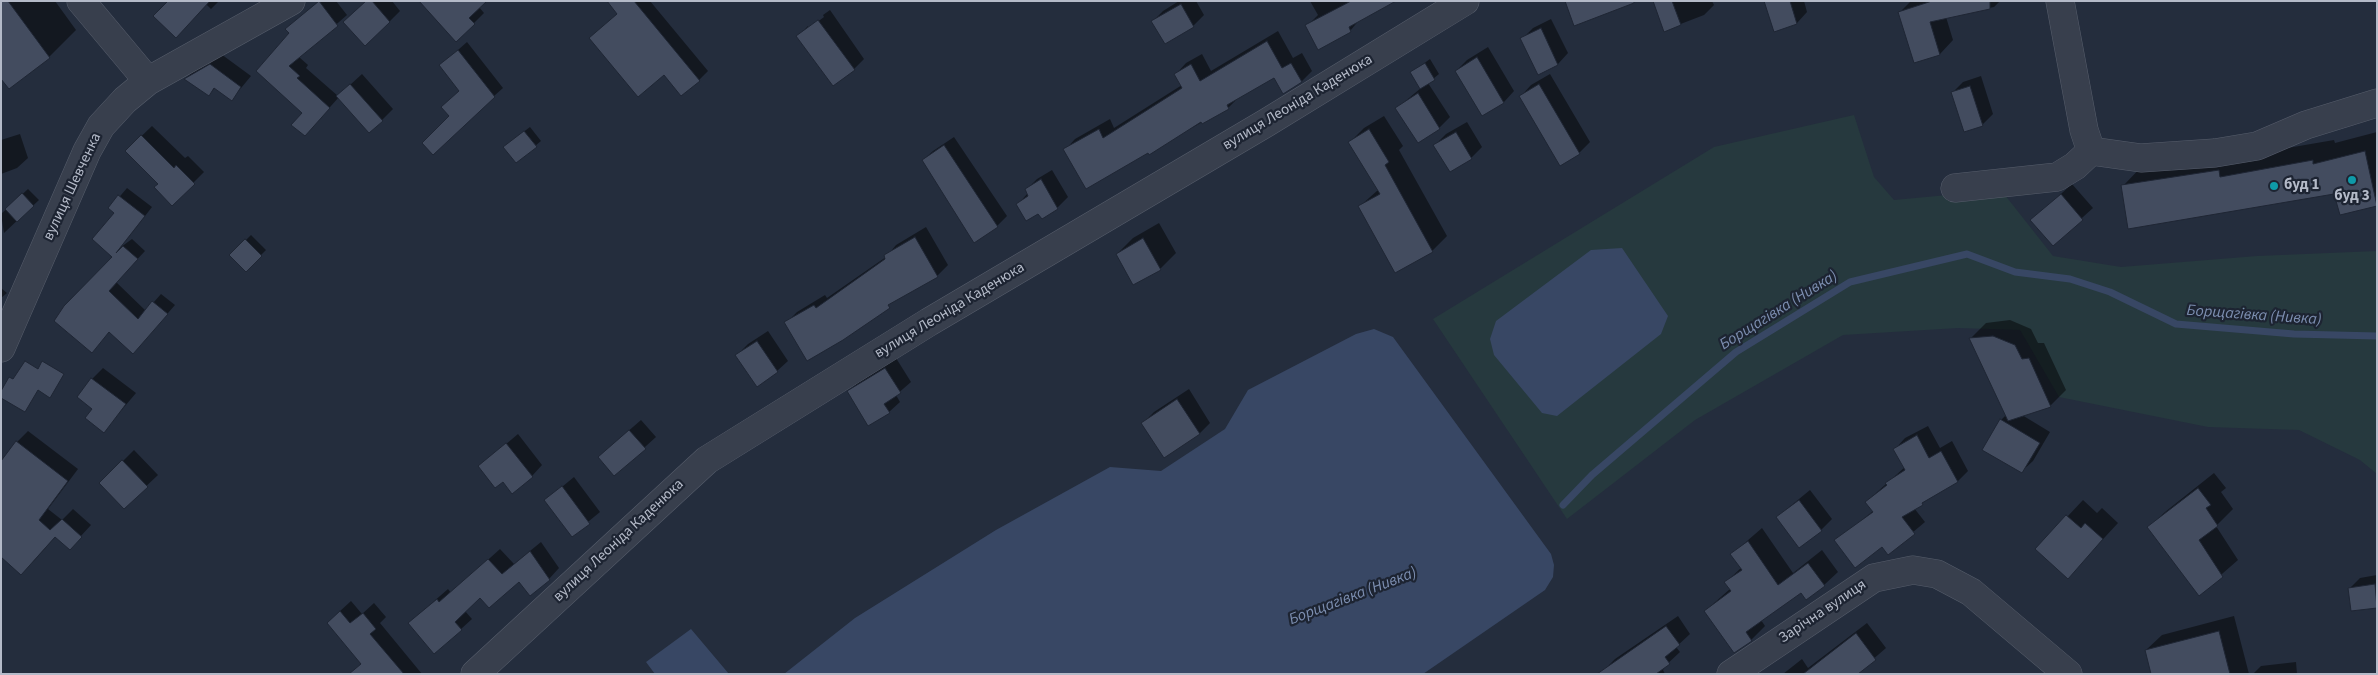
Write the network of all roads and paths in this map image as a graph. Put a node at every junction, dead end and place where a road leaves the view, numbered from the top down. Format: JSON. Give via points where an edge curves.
{"nodes":[{"id":1,"x":81,"y":1,"type":"edge"},
{"id":2,"x":291,"y":1,"type":"edge"},
{"id":3,"x":1465,"y":1,"type":"edge"},
{"id":4,"x":2060,"y":1,"type":"edge"},
{"id":5,"x":148,"y":81,"type":"junction"},
{"id":6,"x":2377,"y":103,"type":"edge"},
{"id":7,"x":2091,"y":151,"type":"junction"},
{"id":8,"x":1955,"y":188,"type":"dead end"},
{"id":9,"x":1,"y":348,"type":"edge"},
{"id":10,"x":475,"y":674,"type":"edge"},
{"id":11,"x":1731,"y":674,"type":"edge"},
{"id":12,"x":2068,"y":674,"type":"edge"}],
"edges":[{"from":1,"to":5,"type":"street"},
{"from":2,"to":5,"type":"street","name":"вулиця Шевченка"},
{"from":3,"to":10,"type":"street","name":"вулиця Леоніда Каденюка","via":[[929,322],[707,460]]},
{"from":4,"to":7,"type":"street","via":[[2084,130]]},
{"from":5,"to":9,"type":"street","name":"вулиця Шевченка","via":[[101,126],[87,150]]},
{"from":6,"to":7,"type":"street","via":[[2306,125],[2256,146],[2215,153],[2141,158]]},
{"from":7,"to":8,"type":"street","via":[[2057,177]]},
{"from":11,"to":12,"type":"street","name":"Зарічна вулиця","via":[[1874,578],[1913,570],[1937,574],[1971,592]]}]}
